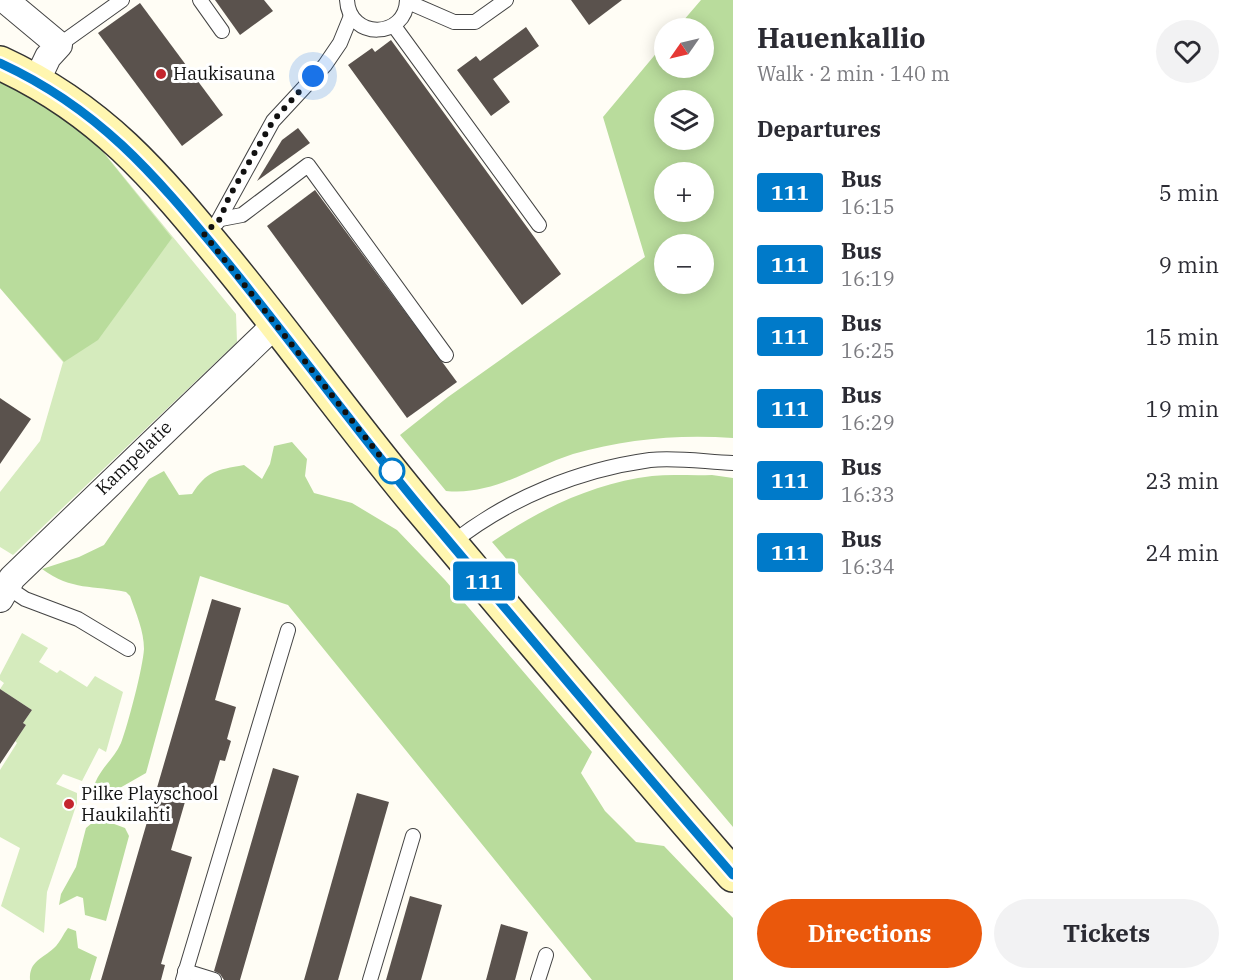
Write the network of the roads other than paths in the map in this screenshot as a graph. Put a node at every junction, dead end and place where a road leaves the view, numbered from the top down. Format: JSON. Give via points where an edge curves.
{"nodes":[{"id":1,"x":5,"y":0,"type":"edge"},
{"id":2,"x":122,"y":0,"type":"edge"},
{"id":3,"x":200,"y":0,"type":"edge"},
{"id":4,"x":347,"y":0,"type":"edge"},
{"id":5,"x":506,"y":0,"type":"edge"},
{"id":6,"x":407,"y":1,"type":"edge"},
{"id":7,"x":351,"y":16,"type":"junction"},
{"id":8,"x":394,"y":26,"type":"junction"},
{"id":9,"x":222,"y":31,"type":"dead end"},
{"id":10,"x":59,"y":45,"type":"junction"},
{"id":11,"x":0,"y":63,"type":"edge"},
{"id":12,"x":37,"y":80,"type":"junction"},
{"id":13,"x":318,"y":154,"type":"dead end"},
{"id":14,"x":308,"y":165,"type":"junction"},
{"id":15,"x":539,"y":225,"type":"dead end"},
{"id":16,"x":212,"y":227,"type":"junction"},
{"id":17,"x":277,"y":323,"type":"junction"},
{"id":18,"x":446,"y":355,"type":"dead end"},
{"id":19,"x":733,"y":463,"type":"edge"},
{"id":20,"x":452,"y":543,"type":"junction"},
{"id":21,"x":5,"y":584,"type":"edge"},
{"id":22,"x":288,"y":630,"type":"dead end"},
{"id":23,"x":128,"y":649,"type":"dead end"},
{"id":24,"x":413,"y":836,"type":"dead end"},
{"id":25,"x":733,"y":875,"type":"edge"},
{"id":26,"x":546,"y":955,"type":"dead end"},
{"id":27,"x":184,"y":976,"type":"edge"},
{"id":28,"x":214,"y":980,"type":"edge"},
{"id":29,"x":370,"y":980,"type":"edge"},
{"id":30,"x":538,"y":980,"type":"edge"}],
"edges":[{"from":1,"to":10,"type":"street"},
{"from":2,"to":10,"type":"lane"},
{"from":3,"to":9,"type":"lane"},
{"from":4,"to":7,"type":"lane"},
{"from":5,"to":6,"type":"lane","via":[[475,22],[454,22]]},
{"from":6,"to":8,"type":"lane","via":[[401,20]]},
{"from":7,"to":8,"type":"lane","via":[[375,31]]},
{"from":7,"to":16,"type":"lane","via":[[325,65],[273,121]]},
{"from":8,"to":15,"type":"lane"},
{"from":10,"to":12,"type":"street"},
{"from":11,"to":12,"type":"main road"},
{"from":12,"to":16,"type":"main road","via":[[104,126]]},
{"from":13,"to":14,"type":"lane"},
{"from":14,"to":16,"type":"lane","via":[[242,215]]},
{"from":14,"to":18,"type":"lane"},
{"from":16,"to":17,"type":"main road"},
{"from":17,"to":20,"type":"main road"},
{"from":17,"to":21,"type":"street","name":"Kampelatie"},
{"from":19,"to":20,"type":"lane","via":[[652,460],[550,484],[476,524]]},
{"from":20,"to":25,"type":"main road"},
{"from":21,"to":23,"type":"lane","via":[[25,599],[78,619]]},
{"from":22,"to":27,"type":"lane"},
{"from":24,"to":29,"type":"lane"},
{"from":26,"to":30,"type":"lane"},
{"from":27,"to":28,"type":"lane"}]}
